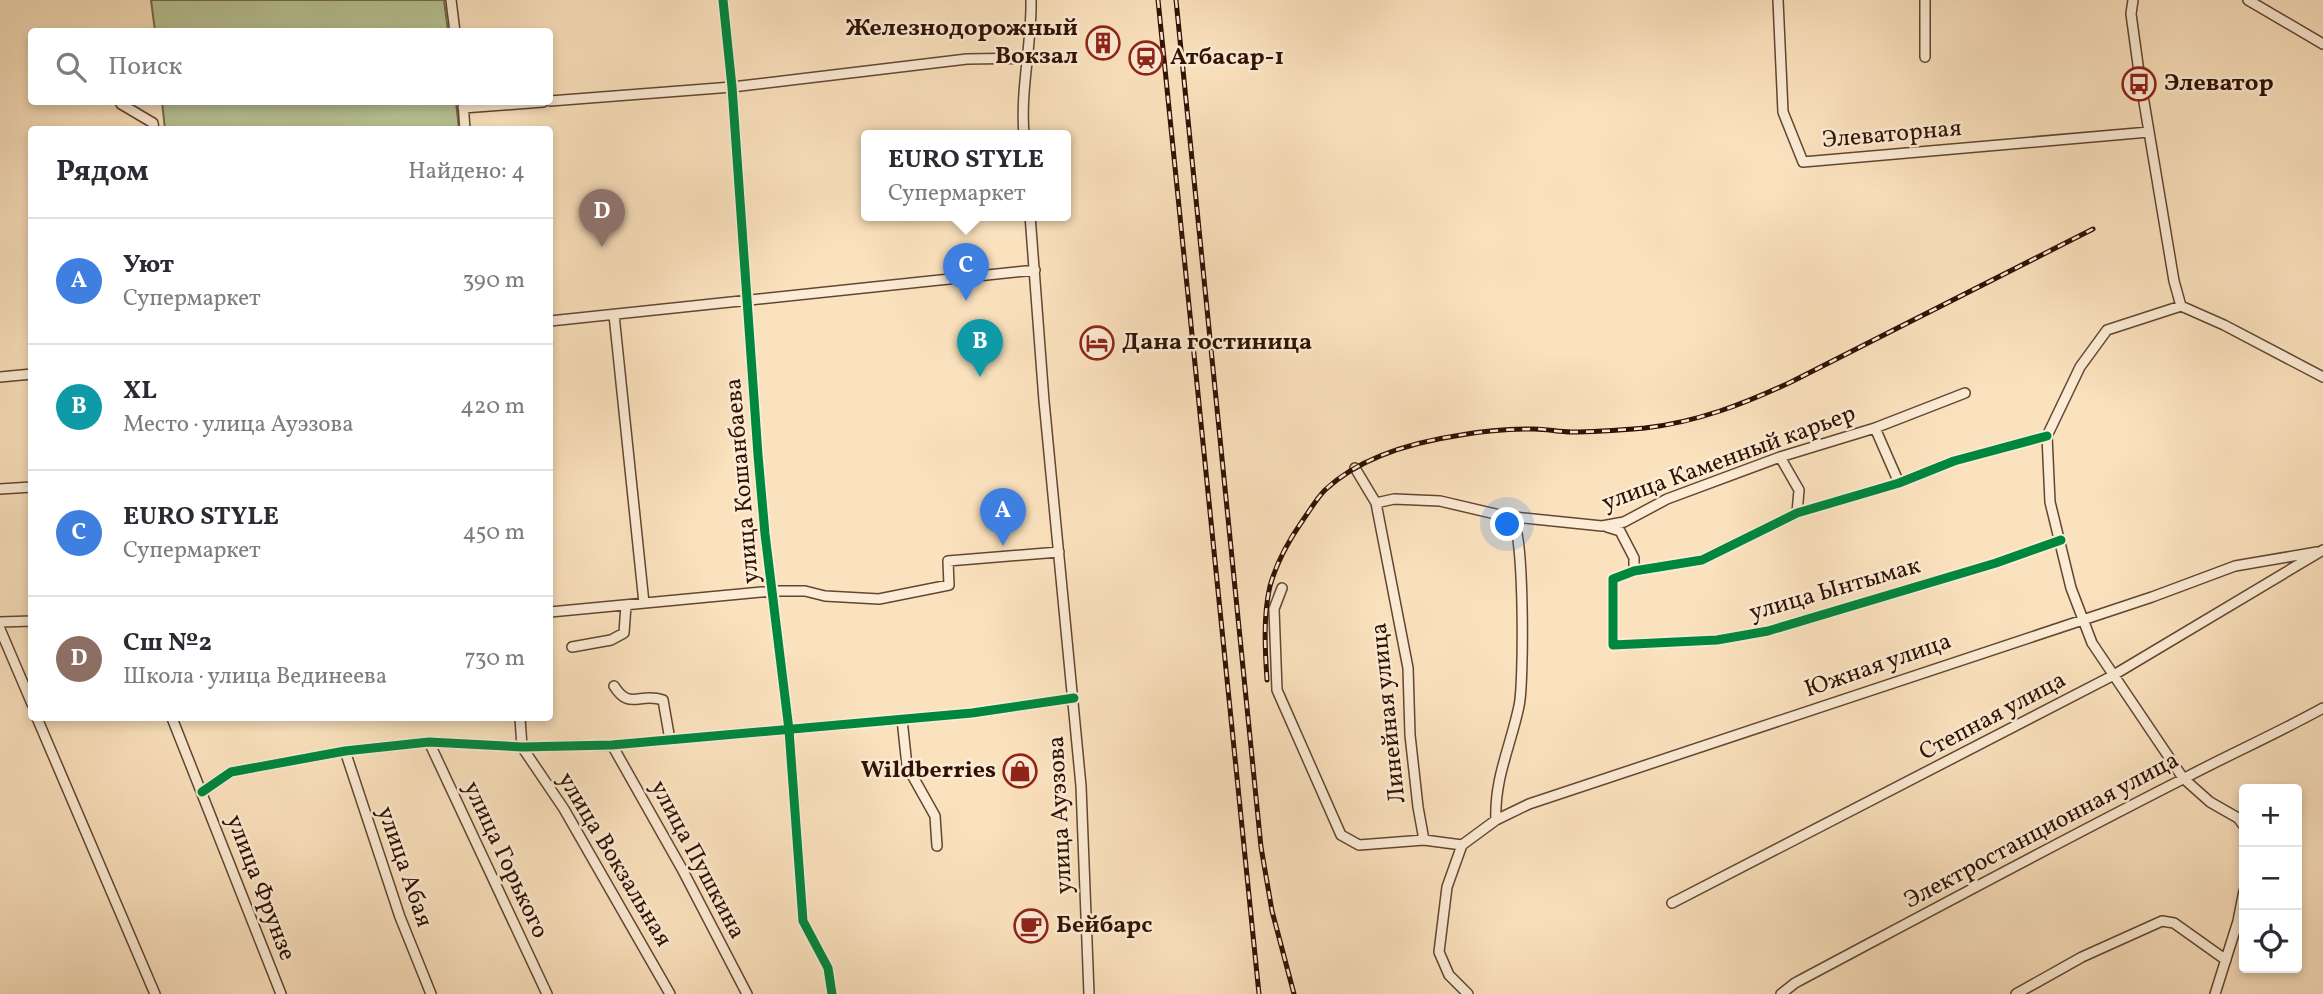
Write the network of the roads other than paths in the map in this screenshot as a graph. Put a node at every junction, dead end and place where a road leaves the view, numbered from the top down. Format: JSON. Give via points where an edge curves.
{"nodes":[{"id":1,"x":451,"y":0,"type":"edge"},
{"id":2,"x":723,"y":0,"type":"edge"},
{"id":3,"x":1031,"y":0,"type":"edge"},
{"id":4,"x":1778,"y":0,"type":"edge"},
{"id":5,"x":1925,"y":0,"type":"edge"},
{"id":6,"x":2133,"y":0,"type":"edge"},
{"id":7,"x":2248,"y":0,"type":"edge"},
{"id":8,"x":454,"y":28,"type":"edge"},
{"id":9,"x":2323,"y":44,"type":"edge"},
{"id":10,"x":1925,"y":57,"type":"dead end"},
{"id":11,"x":1027,"y":58,"type":"junction"},
{"id":12,"x":732,"y":87,"type":"junction"},
{"id":13,"x":553,"y":101,"type":"edge"},
{"id":14,"x":123,"y":105,"type":"edge"},
{"id":15,"x":463,"y":105,"type":"edge"},
{"id":16,"x":154,"y":126,"type":"edge"},
{"id":17,"x":465,"y":126,"type":"edge"},
{"id":18,"x":1023,"y":130,"type":"edge"},
{"id":19,"x":2149,"y":132,"type":"junction"},
{"id":20,"x":1031,"y":221,"type":"edge"},
{"id":21,"x":1035,"y":270,"type":"junction"},
{"id":22,"x":747,"y":299,"type":"junction"},
{"id":23,"x":2181,"y":306,"type":"junction"},
{"id":24,"x":614,"y":315,"type":"junction"},
{"id":25,"x":553,"y":321,"type":"edge"},
{"id":26,"x":28,"y":374,"type":"edge"},
{"id":27,"x":0,"y":377,"type":"edge"},
{"id":28,"x":2323,"y":377,"type":"edge"},
{"id":29,"x":1965,"y":393,"type":"dead end"},
{"id":30,"x":1875,"y":428,"type":"junction"},
{"id":31,"x":2047,"y":436,"type":"junction"},
{"id":32,"x":1780,"y":457,"type":"junction"},
{"id":33,"x":1355,"y":468,"type":"dead end"},
{"id":34,"x":1899,"y":483,"type":"junction"},
{"id":35,"x":28,"y":487,"type":"edge"},
{"id":36,"x":0,"y":489,"type":"edge"},
{"id":37,"x":1376,"y":503,"type":"junction"},
{"id":38,"x":1797,"y":513,"type":"junction"},
{"id":39,"x":1504,"y":516,"type":"junction"},
{"id":40,"x":1602,"y":526,"type":"junction"},
{"id":41,"x":2061,"y":540,"type":"junction"},
{"id":42,"x":2320,"y":551,"type":"edge"},
{"id":43,"x":1059,"y":552,"type":"junction"},
{"id":44,"x":1634,"y":571,"type":"junction"},
{"id":45,"x":1282,"y":588,"type":"dead end"},
{"id":46,"x":773,"y":591,"type":"junction"},
{"id":47,"x":644,"y":603,"type":"junction"},
{"id":48,"x":626,"y":605,"type":"junction"},
{"id":49,"x":553,"y":612,"type":"edge"},
{"id":50,"x":2082,"y":618,"type":"junction"},
{"id":51,"x":28,"y":621,"type":"edge"},
{"id":52,"x":0,"y":622,"type":"edge"},
{"id":53,"x":0,"y":629,"type":"edge"},
{"id":54,"x":572,"y":647,"type":"dead end"},
{"id":55,"x":2112,"y":676,"type":"junction"},
{"id":56,"x":614,"y":686,"type":"dead end"},
{"id":57,"x":28,"y":695,"type":"edge"},
{"id":58,"x":1074,"y":698,"type":"junction"},
{"id":59,"x":2323,"y":708,"type":"edge"},
{"id":60,"x":902,"y":719,"type":"junction"},
{"id":61,"x":38,"y":721,"type":"edge"},
{"id":62,"x":173,"y":721,"type":"edge"},
{"id":63,"x":520,"y":721,"type":"edge"},
{"id":64,"x":789,"y":730,"type":"junction"},
{"id":65,"x":670,"y":740,"type":"junction"},
{"id":66,"x":429,"y":742,"type":"junction"},
{"id":67,"x":611,"y":745,"type":"junction"},
{"id":68,"x":522,"y":747,"type":"junction"},
{"id":69,"x":345,"y":751,"type":"junction"},
{"id":70,"x":2183,"y":778,"type":"junction"},
{"id":71,"x":202,"y":792,"type":"junction"},
{"id":72,"x":2239,"y":819,"type":"edge"},
{"id":73,"x":1496,"y":820,"type":"junction"},
{"id":74,"x":1424,"y":840,"type":"junction"},
{"id":75,"x":1462,"y":845,"type":"junction"},
{"id":76,"x":937,"y":846,"type":"dead end"},
{"id":77,"x":1672,"y":903,"type":"dead end"},
{"id":78,"x":2240,"y":910,"type":"edge"},
{"id":79,"x":2226,"y":960,"type":"junction"},
{"id":80,"x":155,"y":994,"type":"edge"},
{"id":81,"x":281,"y":994,"type":"edge"},
{"id":82,"x":431,"y":994,"type":"edge"},
{"id":83,"x":547,"y":994,"type":"edge"},
{"id":84,"x":670,"y":994,"type":"edge"},
{"id":85,"x":747,"y":994,"type":"edge"},
{"id":86,"x":832,"y":994,"type":"edge"},
{"id":87,"x":1089,"y":994,"type":"edge"},
{"id":88,"x":1468,"y":994,"type":"edge"},
{"id":89,"x":1782,"y":994,"type":"edge"},
{"id":90,"x":2016,"y":994,"type":"edge"},
{"id":91,"x":2215,"y":994,"type":"edge"}],
"edges":[{"from":1,"to":8,"type":"street"},
{"from":2,"to":12,"type":"street","name":"улица Кошанбаева"},
{"from":3,"to":11,"type":"street"},
{"from":4,"to":19,"type":"street","name":"Элеваторная","via":[[1783,112],[1802,162]]},
{"from":5,"to":10,"type":"street"},
{"from":6,"to":19,"type":"street","via":[[2131,14]]},
{"from":7,"to":9,"type":"street"},
{"from":11,"to":12,"type":"street","via":[[967,59]]},
{"from":11,"to":18,"type":"street"},
{"from":12,"to":13,"type":"street"},
{"from":12,"to":22,"type":"street","name":"улица Кошанбаева"},
{"from":14,"to":16,"type":"street"},
{"from":15,"to":17,"type":"street"},
{"from":19,"to":23,"type":"street"},
{"from":20,"to":21,"type":"street","name":"улица Ауэзова"},
{"from":21,"to":22,"type":"street"},
{"from":21,"to":43,"type":"street","name":"улица Ауэзова"},
{"from":22,"to":24,"type":"street"},
{"from":22,"to":46,"type":"street","name":"улица Кошанбаева"},
{"from":23,"to":28,"type":"street"},
{"from":23,"to":31,"type":"street","via":[[2107,330],[2080,368]]},
{"from":24,"to":25,"type":"street"},
{"from":24,"to":47,"type":"street"},
{"from":26,"to":27,"type":"street"},
{"from":29,"to":30,"type":"street","name":"улица Каменный карьер"},
{"from":30,"to":32,"type":"street","name":"улица Каменный карьер"},
{"from":30,"to":34,"type":"street"},
{"from":31,"to":34,"type":"street","via":[[1954,461]]},
{"from":31,"to":41,"type":"street","via":[[2050,502]]},
{"from":32,"to":38,"type":"street","via":[[1799,490]]},
{"from":32,"to":40,"type":"street","name":"улица Каменный карьер","via":[[1667,499],[1623,522]]},
{"from":33,"to":37,"type":"street","name":"Линейная улица"},
{"from":34,"to":38,"type":"street"},
{"from":35,"to":36,"type":"street"},
{"from":37,"to":39,"type":"street","name":"улица Каменный карьер","via":[[1440,501]]},
{"from":37,"to":74,"type":"street","name":"Линейная улица","via":[[1408,668],[1410,735]]},
{"from":38,"to":44,"type":"street","via":[[1702,559]]},
{"from":39,"to":40,"type":"street","name":"улица Каменный карьер"},
{"from":39,"to":73,"type":"street","via":[[1515,525],[1521,557],[1522,646],[1520,703],[1502,764]]},
{"from":40,"to":44,"type":"street","via":[[1620,531],[1634,558]]},
{"from":41,"to":44,"type":"street","name":"улица Ынтымак","via":[[1768,631],[1613,645],[1612,579]]},
{"from":41,"to":50,"type":"street"},
{"from":42,"to":50,"type":"street","name":"Южная улица","via":[[2235,566]]},
{"from":42,"to":55,"type":"street","name":"Степная улица"},
{"from":43,"to":46,"type":"street","via":[[948,561],[949,585],[878,599]]},
{"from":43,"to":58,"type":"street","name":"улица Ауэзова"},
{"from":45,"to":74,"type":"street","via":[[1274,609],[1277,690],[1341,835],[1359,845]]},
{"from":46,"to":47,"type":"street"},
{"from":46,"to":64,"type":"street","name":"улица Кошанбаева"},
{"from":47,"to":48,"type":"street"},
{"from":48,"to":49,"type":"street"},
{"from":48,"to":54,"type":"street","via":[[624,633]]},
{"from":50,"to":55,"type":"street"},
{"from":50,"to":73,"type":"street","name":"Южная улица","via":[[1529,804]]},
{"from":51,"to":52,"type":"street"},
{"from":53,"to":57,"type":"street"},
{"from":55,"to":70,"type":"street"},
{"from":55,"to":77,"type":"street","name":"Степная улица"},
{"from":56,"to":65,"type":"street","via":[[625,700],[663,699]]},
{"from":58,"to":60,"type":"street"},
{"from":58,"to":87,"type":"street","name":"улица Ауэзова"},
{"from":59,"to":70,"type":"street","name":"Электростанционная улица"},
{"from":60,"to":64,"type":"street"},
{"from":60,"to":76,"type":"street","via":[[907,766],[935,816]]},
{"from":61,"to":80,"type":"street"},
{"from":62,"to":71,"type":"street","name":"улица Фрунзе"},
{"from":63,"to":68,"type":"street"},
{"from":64,"to":65,"type":"street"},
{"from":64,"to":86,"type":"street","name":"улица Кошанбаева","via":[[803,921],[828,968]]},
{"from":65,"to":67,"type":"street"},
{"from":66,"to":68,"type":"street"},
{"from":66,"to":69,"type":"street"},
{"from":66,"to":83,"type":"street","name":"улица Горького"},
{"from":67,"to":68,"type":"street"},
{"from":67,"to":85,"type":"street","name":"улица Пушкина"},
{"from":68,"to":84,"type":"street","name":"улица Вокзальная","via":[[564,809]]},
{"from":69,"to":71,"type":"street","via":[[232,772]]},
{"from":69,"to":82,"type":"street","name":"улица Абая","via":[[400,917]]},
{"from":70,"to":72,"type":"street"},
{"from":70,"to":89,"type":"street","name":"Электростанционная улица","via":[[1794,983]]},
{"from":71,"to":81,"type":"street","name":"улица Фрунзе"},
{"from":73,"to":75,"type":"street","name":"Южная улица"},
{"from":74,"to":75,"type":"street"},
{"from":75,"to":88,"type":"street","via":[[1447,887],[1439,953],[1449,975]]},
{"from":78,"to":79,"type":"street"},
{"from":79,"to":90,"type":"street","via":[[2174,923],[2162,921],[2082,957]]},
{"from":79,"to":91,"type":"street"}]}
